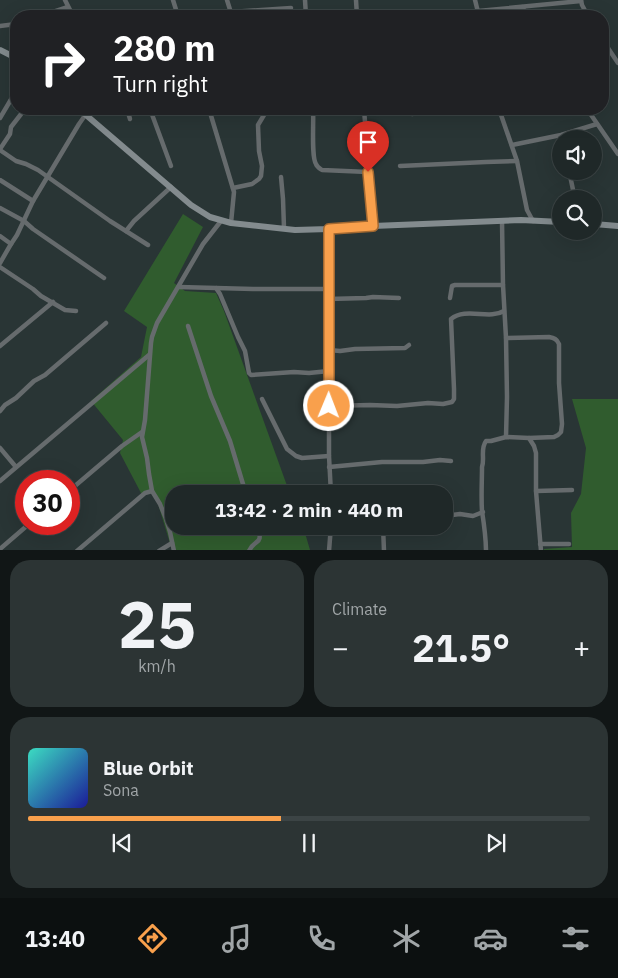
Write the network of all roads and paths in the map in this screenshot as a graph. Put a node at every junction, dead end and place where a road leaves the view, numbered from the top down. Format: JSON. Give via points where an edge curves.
{"nodes":[{"id":1,"x":65,"y":0,"type":"edge"},
{"id":2,"x":581,"y":1,"type":"edge"},
{"id":3,"x":68,"y":7,"type":"junction"},
{"id":4,"x":522,"y":7,"type":"junction"},
{"id":5,"x":290,"y":8,"type":"dead end"},
{"id":6,"x":59,"y":10,"type":"edge"},
{"id":7,"x":70,"y":10,"type":"edge"},
{"id":8,"x":271,"y":10,"type":"edge"},
{"id":9,"x":503,"y":10,"type":"edge"},
{"id":10,"x":524,"y":10,"type":"edge"},
{"id":11,"x":609,"y":49,"type":"edge"},
{"id":12,"x":618,"y":63,"type":"edge"},
{"id":13,"x":10,"y":101,"type":"edge"},
{"id":14,"x":21,"y":115,"type":"edge"},
{"id":15,"x":85,"y":115,"type":"edge"},
{"id":16,"x":87,"y":115,"type":"edge"},
{"id":17,"x":129,"y":115,"type":"edge"},
{"id":18,"x":152,"y":115,"type":"edge"},
{"id":19,"x":210,"y":115,"type":"edge"},
{"id":20,"x":264,"y":115,"type":"edge"},
{"id":21,"x":313,"y":115,"type":"edge"},
{"id":22,"x":364,"y":115,"type":"edge"},
{"id":23,"x":502,"y":115,"type":"edge"},
{"id":24,"x":591,"y":115,"type":"edge"},
{"id":25,"x":0,"y":118,"type":"edge"},
{"id":26,"x":130,"y":119,"type":"dead end"},
{"id":27,"x":596,"y":124,"type":"junction"},
{"id":28,"x":580,"y":130,"type":"edge"},
{"id":29,"x":552,"y":138,"type":"edge"},
{"id":30,"x":512,"y":145,"type":"junction"},
{"id":31,"x":0,"y":150,"type":"edge"},
{"id":32,"x":618,"y":154,"type":"edge"},
{"id":33,"x":517,"y":161,"type":"junction"},
{"id":34,"x":171,"y":166,"type":"dead end"},
{"id":35,"x":400,"y":166,"type":"dead end"},
{"id":36,"x":368,"y":172,"type":"junction"},
{"id":37,"x":281,"y":177,"type":"dead end"},
{"id":38,"x":48,"y":178,"type":"junction"},
{"id":39,"x":0,"y":180,"type":"edge"},
{"id":40,"x":171,"y":187,"type":"junction"},
{"id":41,"x":233,"y":188,"type":"junction"},
{"id":42,"x":34,"y":201,"type":"junction"},
{"id":43,"x":0,"y":208,"type":"edge"},
{"id":44,"x":528,"y":210,"type":"junction"},
{"id":45,"x":221,"y":220,"type":"junction"},
{"id":46,"x":520,"y":220,"type":"junction"},
{"id":47,"x":533,"y":220,"type":"junction"},
{"id":48,"x":24,"y":221,"type":"junction"},
{"id":49,"x":502,"y":221,"type":"junction"},
{"id":50,"x":552,"y":221,"type":"edge"},
{"id":51,"x":231,"y":224,"type":"junction"},
{"id":52,"x":602,"y":225,"type":"edge"},
{"id":53,"x":373,"y":226,"type":"junction"},
{"id":54,"x":618,"y":226,"type":"edge"},
{"id":55,"x":284,"y":228,"type":"junction"},
{"id":56,"x":329,"y":229,"type":"junction"},
{"id":57,"x":126,"y":231,"type":"junction"},
{"id":58,"x":0,"y":236,"type":"edge"},
{"id":59,"x":10,"y":244,"type":"junction"},
{"id":60,"x":148,"y":245,"type":"dead end"},
{"id":61,"x":0,"y":264,"type":"edge"},
{"id":62,"x":0,"y":267,"type":"edge"},
{"id":63,"x":104,"y":278,"type":"dead end"},
{"id":64,"x":503,"y":285,"type":"junction"},
{"id":65,"x":179,"y":287,"type":"junction"},
{"id":66,"x":216,"y":288,"type":"junction"},
{"id":67,"x":328,"y":289,"type":"junction"},
{"id":68,"x":399,"y":298,"type":"dead end"},
{"id":69,"x":450,"y":298,"type":"dead end"},
{"id":70,"x":328,"y":299,"type":"junction"},
{"id":71,"x":53,"y":302,"type":"junction"},
{"id":72,"x":76,"y":311,"type":"dead end"},
{"id":73,"x":504,"y":311,"type":"junction"},
{"id":74,"x":106,"y":323,"type":"dead end"},
{"id":75,"x":188,"y":326,"type":"dead end"},
{"id":76,"x":506,"y":338,"type":"junction"},
{"id":77,"x":409,"y":345,"type":"dead end"},
{"id":78,"x":0,"y":346,"type":"edge"},
{"id":79,"x":329,"y":350,"type":"junction"},
{"id":80,"x":150,"y":355,"type":"junction"},
{"id":81,"x":329,"y":372,"type":"junction"},
{"id":82,"x":262,"y":399,"type":"dead end"},
{"id":83,"x":329,"y":406,"type":"junction"},
{"id":84,"x":0,"y":411,"type":"edge"},
{"id":85,"x":142,"y":432,"type":"junction"},
{"id":86,"x":506,"y":437,"type":"junction"},
{"id":87,"x":529,"y":438,"type":"junction"},
{"id":88,"x":0,"y":448,"type":"edge"},
{"id":89,"x":328,"y":456,"type":"junction"},
{"id":90,"x":451,"y":461,"type":"dead end"},
{"id":91,"x":16,"y":467,"type":"junction"},
{"id":92,"x":329,"y":467,"type":"junction"},
{"id":93,"x":0,"y":481,"type":"edge"},
{"id":94,"x":80,"y":481,"type":"edge"},
{"id":95,"x":243,"y":485,"type":"edge"},
{"id":96,"x":330,"y":485,"type":"edge"},
{"id":97,"x":572,"y":490,"type":"dead end"},
{"id":98,"x":152,"y":491,"type":"junction"},
{"id":99,"x":536,"y":491,"type":"junction"},
{"id":100,"x":482,"y":512,"type":"junction"},
{"id":101,"x":453,"y":515,"type":"edge"},
{"id":102,"x":16,"y":535,"type":"edge"},
{"id":103,"x":260,"y":535,"type":"edge"},
{"id":104,"x":330,"y":535,"type":"edge"},
{"id":105,"x":383,"y":535,"type":"edge"},
{"id":106,"x":172,"y":543,"type":"junction"},
{"id":107,"x":540,"y":544,"type":"junction"},
{"id":108,"x":569,"y":544,"type":"dead end"},
{"id":109,"x":0,"y":549,"type":"edge"},
{"id":110,"x":77,"y":550,"type":"edge"},
{"id":111,"x":159,"y":550,"type":"edge"},
{"id":112,"x":174,"y":550,"type":"edge"},
{"id":113,"x":249,"y":550,"type":"edge"},
{"id":114,"x":329,"y":550,"type":"edge"},
{"id":115,"x":384,"y":550,"type":"edge"},
{"id":116,"x":486,"y":550,"type":"edge"},
{"id":117,"x":540,"y":550,"type":"edge"}],
"edges":[{"from":1,"to":3,"type":"street"},
{"from":2,"to":4,"type":"street"},
{"from":3,"to":6,"type":"street"},
{"from":3,"to":7,"type":"street"},
{"from":4,"to":9,"type":"street"},
{"from":4,"to":10,"type":"street"},
{"from":5,"to":8,"type":"street"},
{"from":11,"to":12,"type":"street"},
{"from":13,"to":25,"type":"street"},
{"from":14,"to":31,"type":"street"},
{"from":15,"to":38,"type":"street"},
{"from":16,"to":40,"type":"main road"},
{"from":17,"to":26,"type":"street"},
{"from":18,"to":34,"type":"street"},
{"from":19,"to":41,"type":"street"},
{"from":20,"to":41,"type":"street","via":[[258,125],[261,176],[252,184]]},
{"from":21,"to":36,"type":"street","via":[[317,166],[322,170]]},
{"from":22,"to":36,"type":"street"},
{"from":23,"to":30,"type":"street"},
{"from":24,"to":27,"type":"street"},
{"from":27,"to":28,"type":"street"},
{"from":27,"to":32,"type":"street"},
{"from":29,"to":30,"type":"street"},
{"from":30,"to":33,"type":"street"},
{"from":31,"to":38,"type":"street"},
{"from":33,"to":35,"type":"street"},
{"from":33,"to":44,"type":"street"},
{"from":36,"to":53,"type":"street"},
{"from":37,"to":55,"type":"street"},
{"from":38,"to":42,"type":"street"},
{"from":38,"to":57,"type":"street"},
{"from":39,"to":42,"type":"street"},
{"from":40,"to":45,"type":"main road","via":[[204,214]]},
{"from":40,"to":57,"type":"street"},
{"from":41,"to":51,"type":"street"},
{"from":42,"to":48,"type":"street"},
{"from":43,"to":48,"type":"street"},
{"from":44,"to":46,"type":"street"},
{"from":44,"to":47,"type":"street"},
{"from":45,"to":51,"type":"main road"},
{"from":45,"to":65,"type":"street","via":[[203,244]]},
{"from":46,"to":47,"type":"main road"},
{"from":46,"to":49,"type":"main road"},
{"from":47,"to":50,"type":"main road"},
{"from":48,"to":59,"type":"street"},
{"from":48,"to":63,"type":"street"},
{"from":49,"to":53,"type":"main road"},
{"from":49,"to":64,"type":"street"},
{"from":51,"to":55,"type":"main road"},
{"from":52,"to":54,"type":"main road"},
{"from":53,"to":56,"type":"main road"},
{"from":55,"to":56,"type":"main road"},
{"from":56,"to":67,"type":"street"},
{"from":57,"to":60,"type":"street"},
{"from":58,"to":59,"type":"street"},
{"from":59,"to":61,"type":"street"},
{"from":62,"to":71,"type":"street"},
{"from":64,"to":69,"type":"street","via":[[455,284]]},
{"from":64,"to":73,"type":"street"},
{"from":65,"to":66,"type":"street"},
{"from":65,"to":80,"type":"street","via":[[154,330]]},
{"from":66,"to":67,"type":"street"},
{"from":66,"to":81,"type":"street","via":[[245,351],[251,375]]},
{"from":67,"to":70,"type":"street"},
{"from":68,"to":70,"type":"street"},
{"from":70,"to":79,"type":"street"},
{"from":71,"to":72,"type":"street","via":[[65,310]]},
{"from":71,"to":78,"type":"street"},
{"from":73,"to":76,"type":"street"},
{"from":73,"to":83,"type":"street","via":[[458,315],[451,319],[452,402]]},
{"from":74,"to":84,"type":"street"},
{"from":75,"to":95,"type":"street"},
{"from":76,"to":86,"type":"street"},
{"from":76,"to":87,"type":"street","via":[[549,337],[559,344],[561,432],[554,437]]},
{"from":77,"to":79,"type":"street","via":[[404,348]]},
{"from":79,"to":81,"type":"street"},
{"from":80,"to":85,"type":"street"},
{"from":80,"to":91,"type":"street"},
{"from":81,"to":83,"type":"street"},
{"from":82,"to":89,"type":"street","via":[[287,449],[302,458]]},
{"from":83,"to":89,"type":"street"},
{"from":85,"to":94,"type":"street"},
{"from":85,"to":98,"type":"street"},
{"from":86,"to":87,"type":"street"},
{"from":86,"to":100,"type":"street","via":[[484,443]]},
{"from":87,"to":99,"type":"street","via":[[535,449]]},
{"from":88,"to":91,"type":"street"},
{"from":89,"to":92,"type":"street"},
{"from":90,"to":92,"type":"street"},
{"from":91,"to":93,"type":"street"},
{"from":92,"to":96,"type":"street"},
{"from":97,"to":99,"type":"street"},
{"from":98,"to":106,"type":"street","via":[[166,519]]},
{"from":98,"to":110,"type":"street"},
{"from":99,"to":107,"type":"street"},
{"from":100,"to":101,"type":"street","via":[[473,516]]},
{"from":100,"to":116,"type":"street"},
{"from":102,"to":109,"type":"street"},
{"from":103,"to":113,"type":"street","via":[[259,541]]},
{"from":104,"to":114,"type":"street"},
{"from":105,"to":115,"type":"street"},
{"from":106,"to":111,"type":"street"},
{"from":106,"to":112,"type":"street"},
{"from":107,"to":108,"type":"street"},
{"from":107,"to":117,"type":"street"}]}
